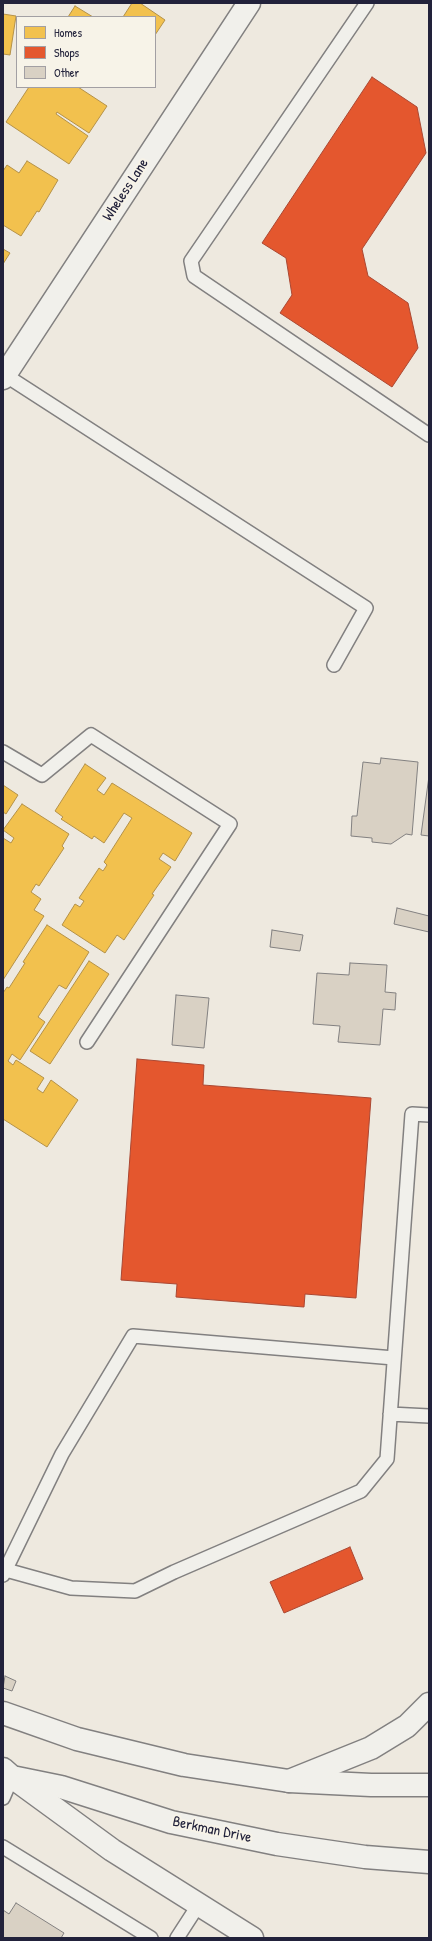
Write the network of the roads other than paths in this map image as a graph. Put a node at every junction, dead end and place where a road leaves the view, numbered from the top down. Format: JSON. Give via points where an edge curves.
{"nodes":[{"id":1,"x":249,"y":3,"type":"edge"},
{"id":2,"x":368,"y":3,"type":"edge"},
{"id":3,"x":4,"y":376,"type":"edge"},
{"id":4,"x":429,"y":435,"type":"edge"},
{"id":5,"x":334,"y":665,"type":"dead end"},
{"id":6,"x":3,"y":752,"type":"edge"},
{"id":7,"x":87,"y":1042,"type":"dead end"},
{"id":8,"x":429,"y":1115,"type":"edge"},
{"id":9,"x":394,"y":1358,"type":"junction"},
{"id":10,"x":390,"y":1414,"type":"junction"},
{"id":11,"x":429,"y":1416,"type":"edge"},
{"id":12,"x":4,"y":1573,"type":"edge"},
{"id":13,"x":429,"y":1704,"type":"edge"},
{"id":14,"x":3,"y":1713,"type":"edge"},
{"id":15,"x":7,"y":1773,"type":"edge"},
{"id":16,"x":289,"y":1781,"type":"junction"},
{"id":17,"x":429,"y":1785,"type":"edge"},
{"id":18,"x":3,"y":1798,"type":"edge"},
{"id":19,"x":3,"y":1847,"type":"edge"},
{"id":20,"x":429,"y":1862,"type":"edge"},
{"id":21,"x":199,"y":1904,"type":"junction"},
{"id":22,"x":151,"y":1938,"type":"edge"},
{"id":23,"x":177,"y":1938,"type":"edge"},
{"id":24,"x":252,"y":1938,"type":"edge"}],
"edges":[{"from":1,"to":3,"type":"street","name":"Wheless Lane"},
{"from":2,"to":4,"type":"lane","via":[[191,261],[194,276]]},
{"from":3,"to":5,"type":"lane","via":[[366,608]]},
{"from":6,"to":7,"type":"lane","via":[[42,775],[91,735],[230,824]]},
{"from":8,"to":9,"type":"lane","via":[[412,1114]]},
{"from":9,"to":10,"type":"lane"},
{"from":9,"to":12,"type":"lane","via":[[133,1336],[62,1454]]},
{"from":10,"to":11,"type":"lane"},
{"from":10,"to":12,"type":"lane","via":[[387,1459],[361,1491],[135,1591],[71,1588]]},
{"from":13,"to":16,"type":"street","via":[[407,1726],[371,1748]]},
{"from":14,"to":16,"type":"street","via":[[77,1739],[169,1761]]},
{"from":15,"to":18,"type":"lane"},
{"from":15,"to":20,"type":"street","name":"Berkman Drive","via":[[62,1787],[170,1822],[269,1842],[365,1857]]},
{"from":15,"to":21,"type":"street","via":[[112,1850]]},
{"from":16,"to":17,"type":"street"},
{"from":19,"to":22,"type":"lane"},
{"from":21,"to":23,"type":"lane"},
{"from":21,"to":24,"type":"street"}]}
